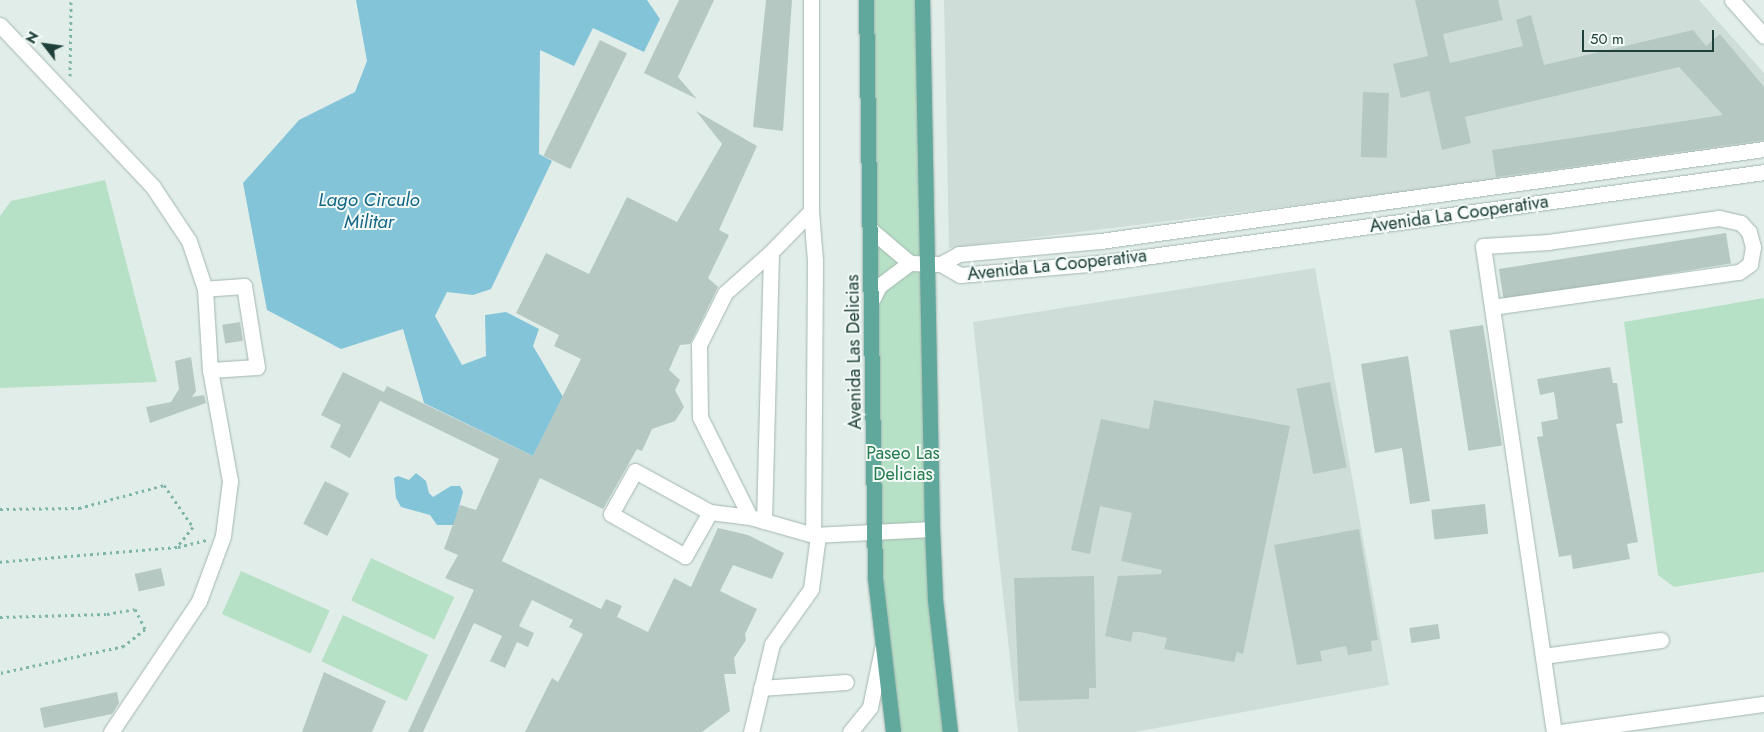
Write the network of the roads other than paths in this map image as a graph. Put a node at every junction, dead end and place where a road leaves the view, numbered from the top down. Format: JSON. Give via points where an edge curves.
{"nodes":[{"id":1,"x":812,"y":0,"type":"edge"},
{"id":2,"x":866,"y":0,"type":"edge"},
{"id":3,"x":922,"y":0,"type":"edge"},
{"id":4,"x":1732,"y":0,"type":"edge"},
{"id":5,"x":0,"y":25,"type":"edge"},
{"id":6,"x":1764,"y":36,"type":"edge"},
{"id":7,"x":1764,"y":149,"type":"edge"},
{"id":8,"x":1764,"y":172,"type":"edge"},
{"id":9,"x":811,"y":211,"type":"junction"},
{"id":10,"x":871,"y":230,"type":"junction"},
{"id":11,"x":771,"y":252,"type":"junction"},
{"id":12,"x":910,"y":263,"type":"junction"},
{"id":13,"x":934,"y":264,"type":"junction"},
{"id":14,"x":206,"y":289,"type":"junction"},
{"id":15,"x":873,"y":298,"type":"junction"},
{"id":16,"x":1492,"y":307,"type":"junction"},
{"id":17,"x":210,"y":370,"type":"junction"},
{"id":18,"x":710,"y":512,"type":"junction"},
{"id":19,"x":750,"y":517,"type":"junction"},
{"id":20,"x":764,"y":521,"type":"junction"},
{"id":21,"x":932,"y":529,"type":"junction"},
{"id":22,"x":875,"y":530,"type":"junction"},
{"id":23,"x":815,"y":535,"type":"junction"},
{"id":24,"x":1661,"y":640,"type":"dead end"},
{"id":25,"x":883,"y":645,"type":"junction"},
{"id":26,"x":1543,"y":656,"type":"junction"},
{"id":27,"x":846,"y":682,"type":"dead end"},
{"id":28,"x":761,"y":688,"type":"junction"},
{"id":29,"x":1764,"y":704,"type":"edge"},
{"id":30,"x":111,"y":732,"type":"edge"},
{"id":31,"x":751,"y":732,"type":"edge"},
{"id":32,"x":850,"y":732,"type":"edge"},
{"id":33,"x":893,"y":732,"type":"edge"},
{"id":34,"x":950,"y":732,"type":"edge"},
{"id":35,"x":1554,"y":732,"type":"edge"},
{"id":36,"x":1561,"y":732,"type":"edge"}],
"edges":[{"from":1,"to":9,"type":"street"},
{"from":2,"to":10,"type":"main road","name":"Avenida Las Delicias"},
{"from":3,"to":13,"type":"main road"},
{"from":4,"to":6,"type":"street"},
{"from":5,"to":14,"type":"street","via":[[153,187],[189,241]]},
{"from":7,"to":13,"type":"street","name":"Avenida La Cooperativa","via":[[1100,241],[959,254]]},
{"from":8,"to":13,"type":"street","name":"Avenida La Cooperativa","via":[[1100,263],[960,276]]},
{"from":9,"to":11,"type":"street"},
{"from":9,"to":23,"type":"street","via":[[815,261]]},
{"from":10,"to":12,"type":"street"},
{"from":10,"to":15,"type":"main road","name":"Avenida Las Delicias"},
{"from":11,"to":19,"type":"street","via":[[725,293],[699,345],[700,417]]},
{"from":11,"to":20,"type":"street"},
{"from":12,"to":13,"type":"street"},
{"from":12,"to":15,"type":"street","via":[[879,286]]},
{"from":13,"to":21,"type":"main road"},
{"from":14,"to":17,"type":"street"},
{"from":14,"to":17,"type":"street","via":[[244,286],[257,367]]},
{"from":15,"to":22,"type":"main road","name":"Avenida Las Delicias"},
{"from":16,"to":16,"type":"street","via":[[1483,246],[1549,242],[1719,218],[1741,223],[1749,232],[1753,247],[1750,264],[1739,272]]},
{"from":16,"to":26,"type":"street"},
{"from":17,"to":30,"type":"street","via":[[230,481],[223,536],[198,601]]},
{"from":18,"to":18,"type":"street","via":[[635,471],[611,514],[685,556]]},
{"from":18,"to":19,"type":"street"},
{"from":19,"to":20,"type":"street"},
{"from":20,"to":23,"type":"street"},
{"from":21,"to":22,"type":"street"},
{"from":21,"to":34,"type":"main road","via":[[935,599]]},
{"from":22,"to":23,"type":"street"},
{"from":22,"to":25,"type":"main road","name":"Avenida Las Delicias","via":[[875,578]]},
{"from":23,"to":28,"type":"street","via":[[811,589],[772,644]]},
{"from":24,"to":26,"type":"street"},
{"from":25,"to":32,"type":"street","via":[[870,707]]},
{"from":25,"to":33,"type":"main road","name":"Avenida Las Delicias"},
{"from":26,"to":35,"type":"street"},
{"from":27,"to":28,"type":"street"},
{"from":28,"to":31,"type":"street"},
{"from":29,"to":36,"type":"street"}]}
